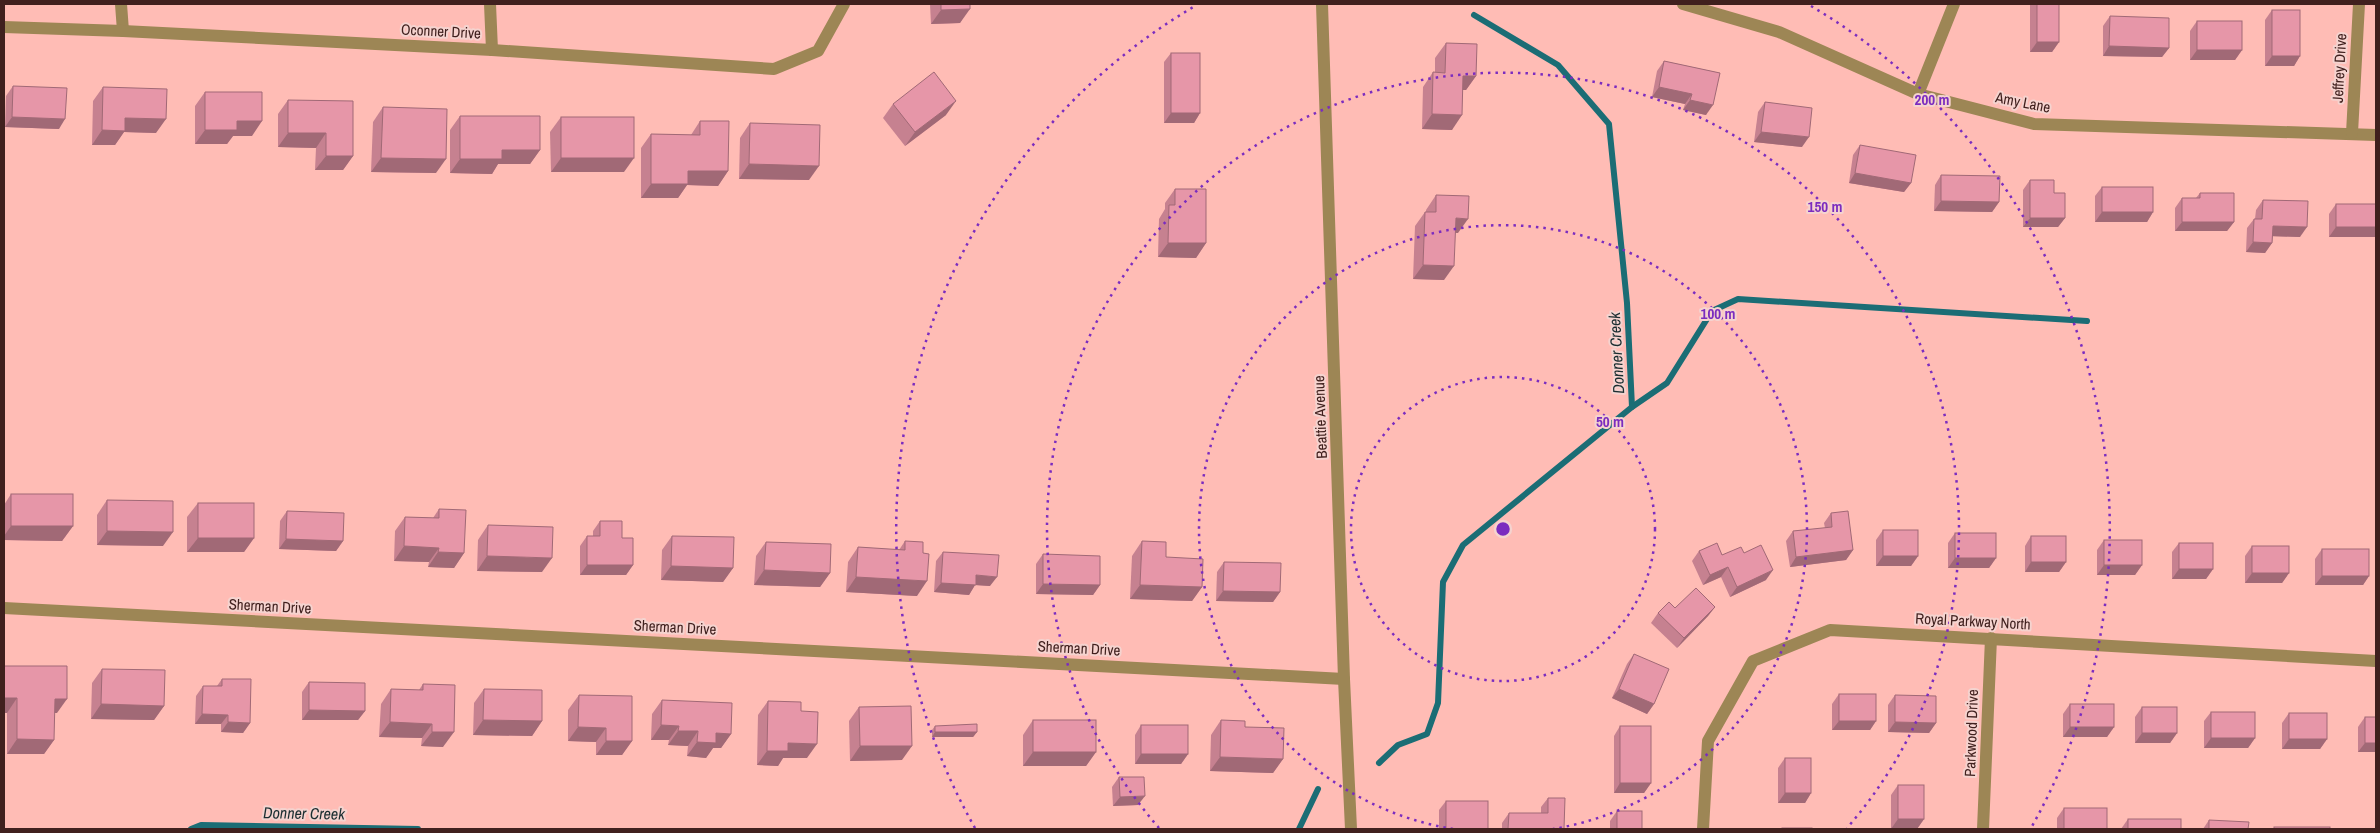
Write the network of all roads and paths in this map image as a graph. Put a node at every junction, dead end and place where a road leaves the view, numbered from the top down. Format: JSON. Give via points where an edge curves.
{"nodes":[{"id":1,"x":121,"y":4,"type":"edge"},
{"id":2,"x":490,"y":4,"type":"edge"},
{"id":3,"x":844,"y":4,"type":"edge"},
{"id":4,"x":1322,"y":4,"type":"edge"},
{"id":5,"x":1683,"y":4,"type":"edge"},
{"id":6,"x":1954,"y":4,"type":"edge"},
{"id":7,"x":2359,"y":4,"type":"edge"},
{"id":8,"x":4,"y":28,"type":"edge"},
{"id":9,"x":122,"y":31,"type":"junction"},
{"id":10,"x":492,"y":50,"type":"junction"},
{"id":11,"x":1918,"y":94,"type":"junction"},
{"id":12,"x":2352,"y":133,"type":"junction"},
{"id":13,"x":2376,"y":135,"type":"edge"},
{"id":14,"x":4,"y":608,"type":"edge"},
{"id":15,"x":1991,"y":638,"type":"junction"},
{"id":16,"x":2376,"y":661,"type":"edge"},
{"id":17,"x":1344,"y":678,"type":"junction"},
{"id":18,"x":1351,"y":829,"type":"edge"},
{"id":19,"x":1703,"y":829,"type":"edge"},
{"id":20,"x":1984,"y":829,"type":"edge"}],
"edges":[{"from":1,"to":9,"type":"street"},
{"from":2,"to":10,"type":"street"},
{"from":3,"to":10,"type":"street","name":"Oconner Drive","via":[[818,51],[774,69]]},
{"from":4,"to":17,"type":"street","name":"Beattie Avenue"},
{"from":5,"to":11,"type":"street","name":"Amy Lane","via":[[1779,32]]},
{"from":6,"to":11,"type":"street"},
{"from":7,"to":12,"type":"street","name":"Jeffrey Drive"},
{"from":8,"to":9,"type":"street","name":"Oconner Drive"},
{"from":9,"to":10,"type":"street","name":"Oconner Drive"},
{"from":11,"to":12,"type":"street","name":"Amy Lane","via":[[2034,124]]},
{"from":12,"to":13,"type":"street","name":"Amy Lane"},
{"from":14,"to":17,"type":"street","name":"Sherman Drive"},
{"from":15,"to":16,"type":"street","name":"Royal Parkway North"},
{"from":15,"to":19,"type":"street","name":"Royal Parkway North","via":[[1830,630],[1754,661],[1708,741]]},
{"from":15,"to":20,"type":"street","name":"Parkwood Drive"},
{"from":17,"to":18,"type":"street","name":"Beattie Avenue"}]}
